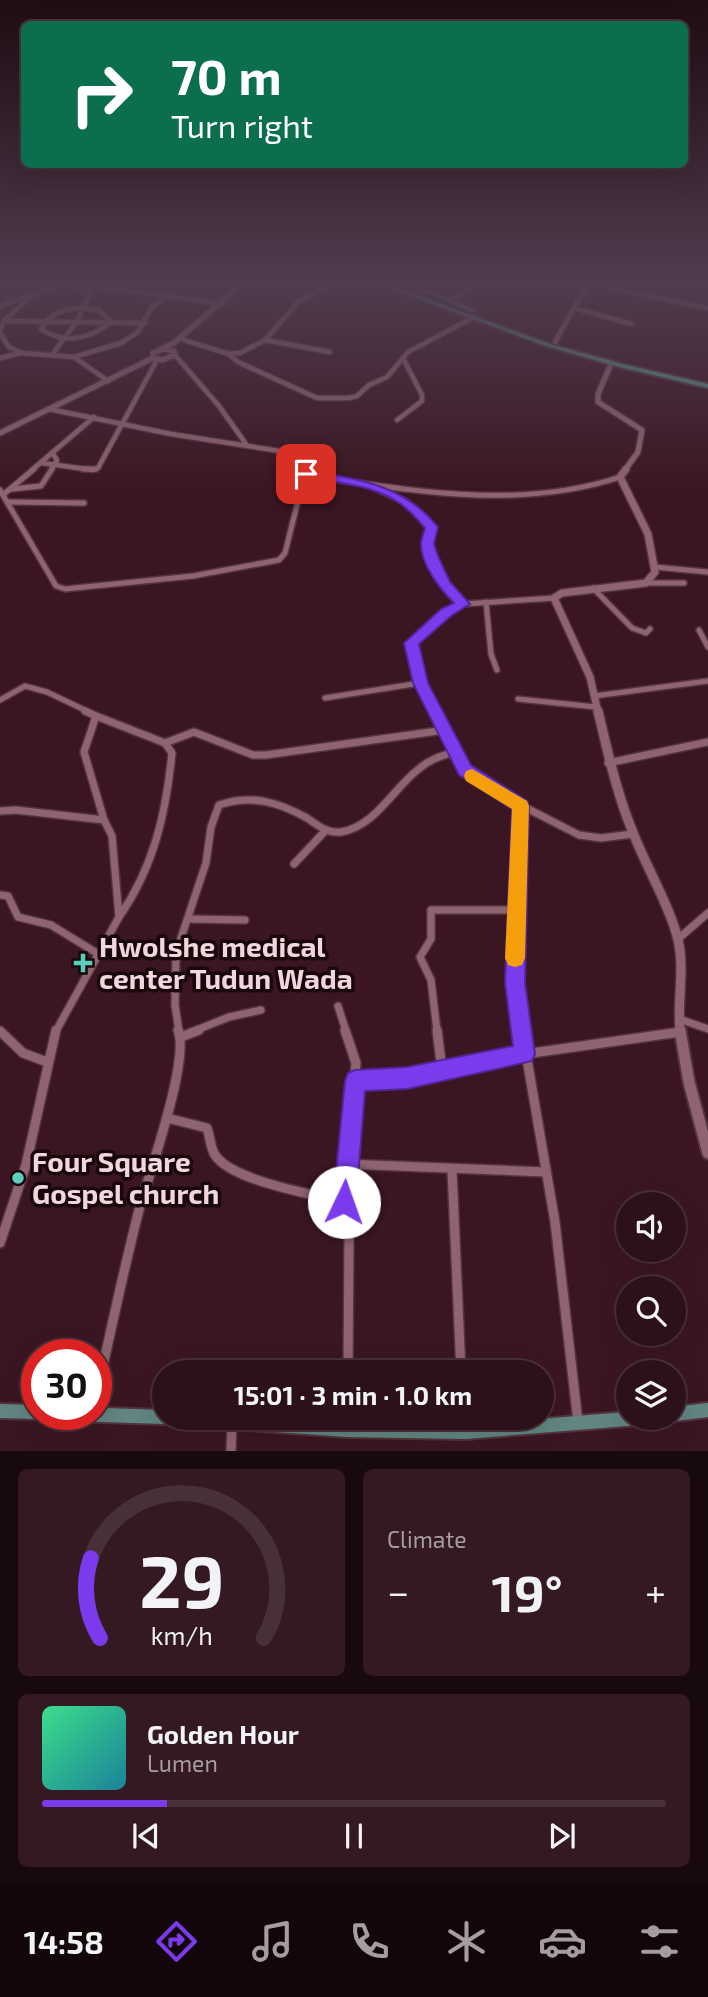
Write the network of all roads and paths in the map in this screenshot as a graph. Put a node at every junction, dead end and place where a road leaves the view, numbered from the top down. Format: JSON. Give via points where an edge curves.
{"nodes":[{"id":1,"x":19,"y":354,"type":"edge"},
{"id":2,"x":33,"y":354,"type":"edge"},
{"id":3,"x":85,"y":354,"type":"edge"},
{"id":4,"x":153,"y":354,"type":"edge"},
{"id":5,"x":175,"y":354,"type":"joint"},
{"id":6,"x":229,"y":354,"type":"joint"},
{"id":7,"x":232,"y":354,"type":"edge"},
{"id":8,"x":407,"y":354,"type":"edge"},
{"id":9,"x":578,"y":354,"type":"edge"},
{"id":10,"x":595,"y":354,"type":"edge"},
{"id":11,"x":52,"y":355,"type":"joint"},
{"id":12,"x":74,"y":357,"type":"junction"},
{"id":13,"x":2,"y":358,"type":"edge"},
{"id":14,"x":403,"y":358,"type":"junction"},
{"id":15,"x":155,"y":359,"type":"junction"},
{"id":16,"x":611,"y":363,"type":"junction"},
{"id":17,"x":108,"y":381,"type":"junction"},
{"id":18,"x":708,"y":383,"type":"edge"},
{"id":19,"x":48,"y":409,"type":"junction"},
{"id":20,"x":94,"y":417,"type":"junction"},
{"id":21,"x":397,"y":420,"type":"dead end"},
{"id":22,"x":123,"y":422,"type":"junction"},
{"id":23,"x":0,"y":433,"type":"edge"},
{"id":24,"x":246,"y":444,"type":"junction"},
{"id":25,"x":53,"y":454,"type":"junction"},
{"id":26,"x":42,"y":463,"type":"junction"},
{"id":27,"x":55,"y":465,"type":"junction"},
{"id":28,"x":305,"y":475,"type":"junction"},
{"id":29,"x":620,"y":477,"type":"junction"},
{"id":30,"x":21,"y":481,"type":"junction"},
{"id":31,"x":363,"y":483,"type":"junction"},
{"id":32,"x":31,"y":488,"type":"junction"},
{"id":33,"x":10,"y":489,"type":"junction"},
{"id":34,"x":2,"y":492,"type":"edge"},
{"id":35,"x":8,"y":502,"type":"junction"},
{"id":36,"x":84,"y":503,"type":"dead end"},
{"id":37,"x":655,"y":567,"type":"junction"},
{"id":38,"x":708,"y":572,"type":"edge"},
{"id":39,"x":646,"y":583,"type":"junction"},
{"id":40,"x":684,"y":583,"type":"dead end"},
{"id":41,"x":593,"y":589,"type":"junction"},
{"id":42,"x":554,"y":598,"type":"junction"},
{"id":43,"x":486,"y":602,"type":"junction"},
{"id":44,"x":463,"y":604,"type":"junction"},
{"id":45,"x":650,"y":629,"type":"dead end"},
{"id":46,"x":699,"y":630,"type":"dead end"},
{"id":47,"x":708,"y":648,"type":"edge"},
{"id":48,"x":497,"y":670,"type":"dead end"},
{"id":49,"x":708,"y":681,"type":"edge"},
{"id":50,"x":420,"y":683,"type":"junction"},
{"id":51,"x":594,"y":696,"type":"junction"},
{"id":52,"x":325,"y":698,"type":"dead end"},
{"id":53,"x":518,"y":699,"type":"dead end"},
{"id":54,"x":0,"y":700,"type":"edge"},
{"id":55,"x":596,"y":707,"type":"junction"},
{"id":56,"x":96,"y":716,"type":"junction"},
{"id":57,"x":445,"y":730,"type":"junction"},
{"id":58,"x":165,"y":743,"type":"junction"},
{"id":59,"x":708,"y":743,"type":"edge"},
{"id":60,"x":454,"y":752,"type":"junction"},
{"id":61,"x":608,"y":762,"type":"junction"},
{"id":62,"x":521,"y":806,"type":"junction"},
{"id":63,"x":0,"y":811,"type":"edge"},
{"id":64,"x":104,"y":820,"type":"junction"},
{"id":65,"x":326,"y":830,"type":"junction"},
{"id":66,"x":633,"y":834,"type":"junction"},
{"id":67,"x":294,"y":864,"type":"dead end"},
{"id":68,"x":0,"y":895,"type":"edge"},
{"id":69,"x":517,"y":910,"type":"junction"},
{"id":70,"x":708,"y":913,"type":"edge"},
{"id":71,"x":120,"y":918,"type":"junction"},
{"id":72,"x":189,"y":919,"type":"junction"},
{"id":73,"x":245,"y":920,"type":"dead end"},
{"id":74,"x":678,"y":939,"type":"junction"},
{"id":75,"x":100,"y":955,"type":"junction"},
{"id":76,"x":338,"y":1006,"type":"dead end"},
{"id":77,"x":261,"y":1010,"type":"dead end"},
{"id":78,"x":679,"y":1019,"type":"junction"},
{"id":79,"x":708,"y":1029,"type":"edge"},
{"id":80,"x":0,"y":1031,"type":"edge"},
{"id":81,"x":680,"y":1032,"type":"junction"},
{"id":82,"x":181,"y":1037,"type":"junction"},
{"id":83,"x":524,"y":1054,"type":"junction"},
{"id":84,"x":47,"y":1062,"type":"junction"},
{"id":85,"x":442,"y":1070,"type":"junction"},
{"id":86,"x":355,"y":1081,"type":"junction"},
{"id":87,"x":167,"y":1118,"type":"junction"},
{"id":88,"x":708,"y":1153,"type":"edge"},
{"id":89,"x":346,"y":1164,"type":"junction"},
{"id":90,"x":452,"y":1170,"type":"junction"},
{"id":91,"x":546,"y":1172,"type":"junction"},
{"id":92,"x":344,"y":1202,"type":"junction"},
{"id":93,"x":0,"y":1243,"type":"edge"},
{"id":94,"x":109,"y":1339,"type":"edge"},
{"id":95,"x":348,"y":1360,"type":"edge"},
{"id":96,"x":460,"y":1360,"type":"edge"},
{"id":97,"x":708,"y":1410,"type":"edge"},
{"id":98,"x":0,"y":1411,"type":"edge"},
{"id":99,"x":21,"y":1412,"type":"edge"},
{"id":100,"x":686,"y":1413,"type":"edge"},
{"id":101,"x":112,"y":1415,"type":"edge"},
{"id":102,"x":152,"y":1416,"type":"edge"},
{"id":103,"x":616,"y":1420,"type":"edge"},
{"id":104,"x":554,"y":1424,"type":"edge"},
{"id":105,"x":578,"y":1424,"type":"junction"},
{"id":106,"x":232,"y":1430,"type":"edge"},
{"id":107,"x":231,"y":1451,"type":"edge"}],
"edges":[{"from":1,"to":13,"type":"street"},
{"from":2,"to":11,"type":"street"},
{"from":3,"to":12,"type":"street"},
{"from":4,"to":15,"type":"street"},
{"from":5,"to":15,"type":"street","via":[[168,360]]},
{"from":5,"to":24,"type":"street"},
{"from":6,"to":7,"type":"street"},
{"from":6,"to":14,"type":"street","via":[[320,398],[357,396],[387,377]]},
{"from":8,"to":14,"type":"street"},
{"from":9,"to":16,"type":"highway"},
{"from":10,"to":18,"type":"highway"},
{"from":11,"to":12,"type":"street"},
{"from":12,"to":17,"type":"street"},
{"from":14,"to":21,"type":"street","via":[[422,401]]},
{"from":15,"to":17,"type":"street"},
{"from":15,"to":22,"type":"street"},
{"from":16,"to":18,"type":"highway"},
{"from":16,"to":29,"type":"street","via":[[598,402],[635,424],[643,434],[638,452]]},
{"from":17,"to":19,"type":"street"},
{"from":19,"to":20,"type":"street"},
{"from":19,"to":23,"type":"street"},
{"from":20,"to":22,"type":"street"},
{"from":20,"to":25,"type":"street"},
{"from":22,"to":24,"type":"street"},
{"from":22,"to":27,"type":"street","via":[[98,468]]},
{"from":24,"to":28,"type":"street","via":[[301,453],[307,458]]},
{"from":25,"to":26,"type":"street"},
{"from":25,"to":27,"type":"street"},
{"from":26,"to":27,"type":"street"},
{"from":26,"to":30,"type":"street"},
{"from":27,"to":32,"type":"street","via":[[41,486]]},
{"from":28,"to":31,"type":"street"},
{"from":28,"to":35,"type":"street","via":[[285,553],[279,560],[193,576],[83,588],[55,586]]},
{"from":29,"to":31,"type":"street","via":[[604,485],[538,495],[419,491]]},
{"from":29,"to":37,"type":"street","via":[[631,493]]},
{"from":30,"to":32,"type":"street"},
{"from":30,"to":33,"type":"street"},
{"from":31,"to":44,"type":"street","via":[[406,502],[432,527],[427,544],[431,556],[444,585]]},
{"from":32,"to":33,"type":"street"},
{"from":33,"to":34,"type":"street"},
{"from":34,"to":35,"type":"street"},
{"from":35,"to":36,"type":"street"},
{"from":37,"to":38,"type":"street"},
{"from":37,"to":39,"type":"street"},
{"from":39,"to":40,"type":"street"},
{"from":39,"to":41,"type":"street"},
{"from":41,"to":42,"type":"street"},
{"from":41,"to":45,"type":"street","via":[[632,628],[646,633]]},
{"from":42,"to":43,"type":"street"},
{"from":42,"to":51,"type":"street","via":[[586,665]]},
{"from":43,"to":44,"type":"street"},
{"from":43,"to":48,"type":"street"},
{"from":44,"to":50,"type":"street","via":[[411,643]]},
{"from":46,"to":47,"type":"street"},
{"from":49,"to":51,"type":"street"},
{"from":50,"to":52,"type":"street"},
{"from":50,"to":57,"type":"street"},
{"from":51,"to":55,"type":"street"},
{"from":53,"to":55,"type":"street"},
{"from":54,"to":56,"type":"street","via":[[25,686]]},
{"from":55,"to":61,"type":"street"},
{"from":56,"to":58,"type":"street"},
{"from":56,"to":64,"type":"street","via":[[84,752]]},
{"from":57,"to":58,"type":"street","via":[[266,755],[253,755],[194,732]]},
{"from":57,"to":60,"type":"street"},
{"from":58,"to":71,"type":"street","via":[[172,753],[164,823],[136,897]]},
{"from":59,"to":61,"type":"street"},
{"from":60,"to":62,"type":"street","via":[[465,770]]},
{"from":60,"to":65,"type":"street","via":[[424,765],[349,830]]},
{"from":61,"to":66,"type":"street"},
{"from":62,"to":66,"type":"street","via":[[589,838]]},
{"from":62,"to":69,"type":"street"},
{"from":63,"to":64,"type":"street"},
{"from":64,"to":71,"type":"street","via":[[114,851]]},
{"from":65,"to":67,"type":"street"},
{"from":65,"to":72,"type":"street","via":[[261,799],[219,805]]},
{"from":66,"to":74,"type":"street"},
{"from":68,"to":75,"type":"street","via":[[8,896],[18,917],[51,925]]},
{"from":69,"to":83,"type":"street","via":[[515,983]]},
{"from":69,"to":85,"type":"street","via":[[431,910],[431,939],[420,957],[431,980]]},
{"from":70,"to":74,"type":"street"},
{"from":71,"to":75,"type":"street"},
{"from":72,"to":73,"type":"street"},
{"from":72,"to":82,"type":"street","via":[[176,953],[175,1005]]},
{"from":74,"to":78,"type":"street"},
{"from":75,"to":84,"type":"street","via":[[57,1026]]},
{"from":76,"to":86,"type":"street","via":[[354,1050]]},
{"from":77,"to":82,"type":"street","via":[[229,1017]]},
{"from":78,"to":79,"type":"street"},
{"from":78,"to":81,"type":"street"},
{"from":80,"to":84,"type":"street","via":[[23,1053]]},
{"from":81,"to":83,"type":"street"},
{"from":81,"to":88,"type":"street"},
{"from":82,"to":87,"type":"street"},
{"from":83,"to":85,"type":"street"},
{"from":83,"to":91,"type":"street"},
{"from":84,"to":93,"type":"street","via":[[26,1165]]},
{"from":85,"to":86,"type":"street","via":[[407,1078]]},
{"from":86,"to":89,"type":"street"},
{"from":87,"to":92,"type":"street","via":[[207,1128],[215,1154],[236,1173]]},
{"from":87,"to":94,"type":"street","via":[[139,1211]]},
{"from":89,"to":90,"type":"street"},
{"from":89,"to":92,"type":"street"},
{"from":90,"to":91,"type":"street"},
{"from":90,"to":96,"type":"street"},
{"from":91,"to":105,"type":"street"},
{"from":92,"to":95,"type":"street","via":[[349,1233]]},
{"from":97,"to":100,"type":"main road"},
{"from":98,"to":99,"type":"main road"},
{"from":101,"to":102,"type":"main road"},
{"from":103,"to":105,"type":"main road"},
{"from":104,"to":105,"type":"main road"},
{"from":106,"to":107,"type":"street"}]}
